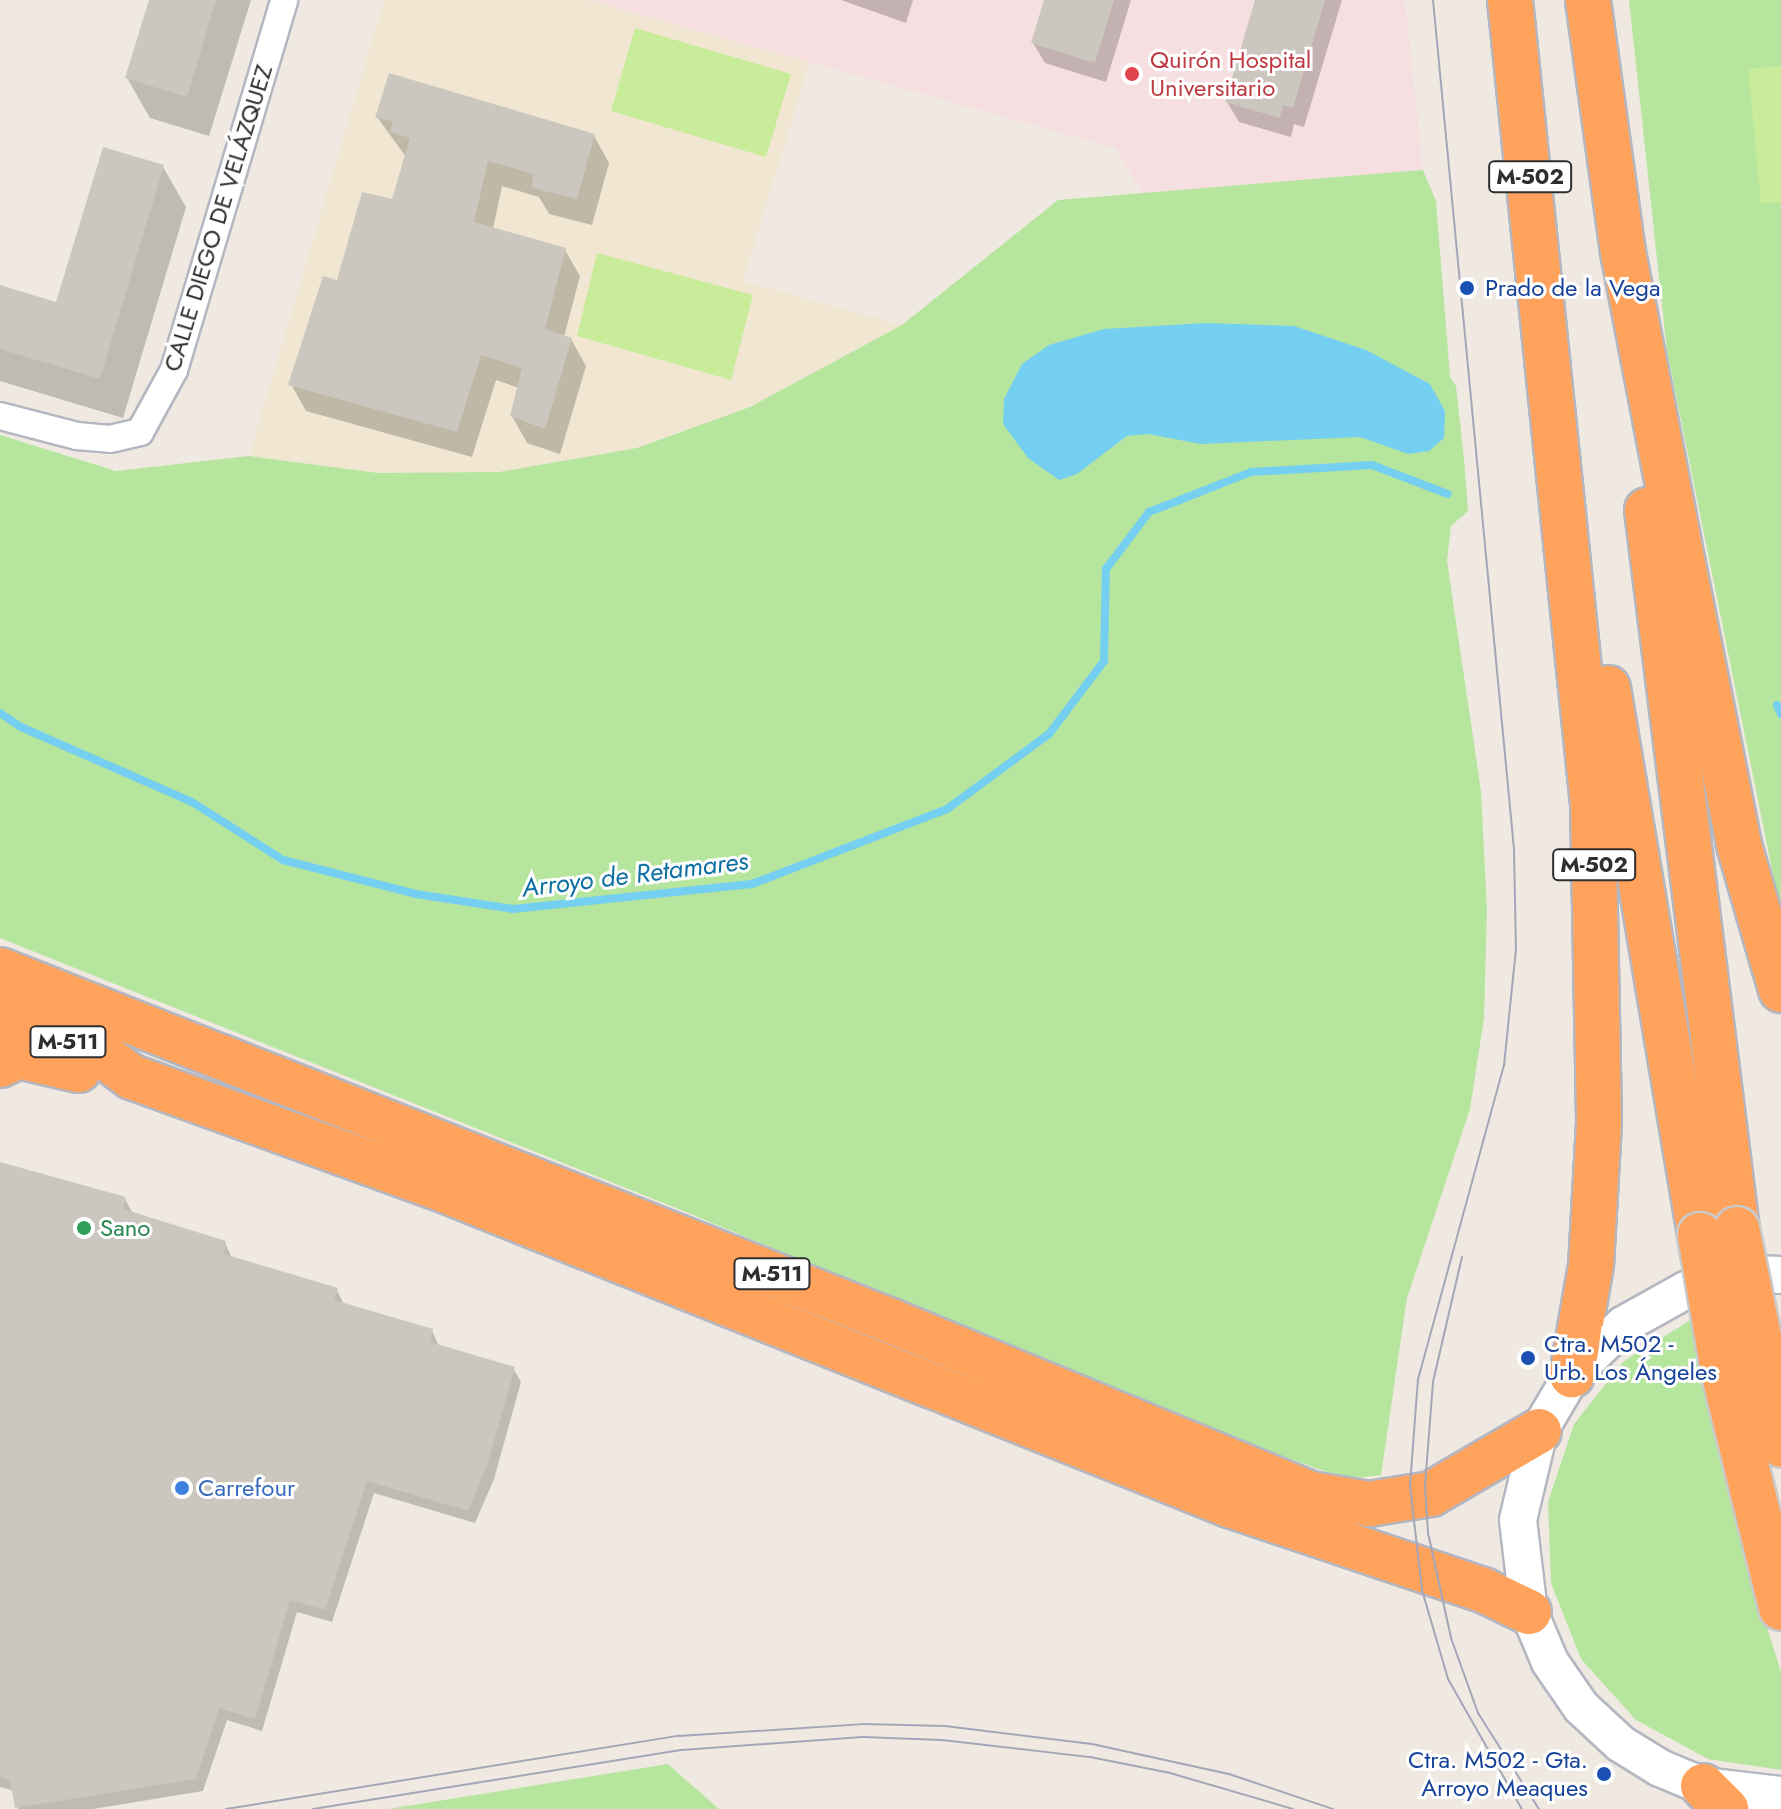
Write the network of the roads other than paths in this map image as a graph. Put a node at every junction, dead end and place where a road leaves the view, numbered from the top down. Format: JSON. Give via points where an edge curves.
{"nodes":[{"id":1,"x":284,"y":0,"type":"edge"},
{"id":2,"x":1510,"y":0,"type":"edge"},
{"id":3,"x":1588,"y":0,"type":"edge"},
{"id":4,"x":1623,"y":252,"type":"junction"},
{"id":5,"x":1550,"y":355,"type":"junction"},
{"id":6,"x":0,"y":416,"type":"edge"},
{"id":7,"x":0,"y":970,"type":"edge"},
{"id":8,"x":1781,"y":990,"type":"edge"},
{"id":9,"x":0,"y":1016,"type":"edge"},
{"id":10,"x":0,"y":1065,"type":"edge"},
{"id":11,"x":132,"y":1077,"type":"junction"},
{"id":12,"x":1718,"y":1232,"type":"junction"},
{"id":13,"x":1781,"y":1275,"type":"edge"},
{"id":14,"x":1572,"y":1375,"type":"junction"},
{"id":15,"x":1539,"y":1431,"type":"junction"},
{"id":16,"x":1781,"y":1445,"type":"edge"},
{"id":17,"x":1781,"y":1608,"type":"edge"},
{"id":18,"x":1529,"y":1612,"type":"junction"},
{"id":19,"x":1781,"y":1795,"type":"edge"},
{"id":20,"x":1714,"y":1798,"type":"edge"}],
"edges":[{"from":1,"to":6,"type":"street","name":"CALLE DIEGO DE VELÁZQUEZ","via":[[174,370],[140,432],[110,439],[77,436]]},
{"from":2,"to":5,"type":"highway","number":"M-502"},
{"from":3,"to":4,"type":"highway","number":"M-502"},
{"from":4,"to":8,"type":"highway","number":"M-502","via":[[1739,845]]},
{"from":4,"to":12,"type":"highway","number":"M-502"},
{"from":5,"to":12,"type":"highway","number":"M-502","via":[[1680,1089]]},
{"from":5,"to":14,"type":"highway","number":"M-502","via":[[1594,837],[1599,1123],[1591,1265]]},
{"from":7,"to":15,"type":"highway","number":"M-511","via":[[891,1321],[1310,1494],[1369,1504],[1431,1494]]},
{"from":9,"to":11,"type":"highway","number":"M-511","via":[[105,1057]]},
{"from":10,"to":11,"type":"highway","via":[[19,1056],[56,1061],[99,1078]]},
{"from":11,"to":18,"type":"highway","number":"M-511","via":[[536,1226],[1229,1505],[1483,1590]]},
{"from":12,"to":16,"type":"highway","number":"M-502","bridge":true},
{"from":12,"to":17,"type":"highway","number":"M-502","bridge":true,"via":[[1723,1371]]},
{"from":13,"to":14,"type":"street","number":"M-511","via":[[1755,1274],[1686,1290],[1623,1325]]},
{"from":14,"to":15,"type":"street","number":"M-511"},
{"from":15,"to":18,"type":"street","number":"M-511","via":[[1518,1520]]},
{"from":18,"to":20,"type":"street","number":"M-511","via":[[1550,1662],[1581,1707],[1621,1744]]},
{"from":19,"to":20,"type":"street","number":"M-511"}]}
